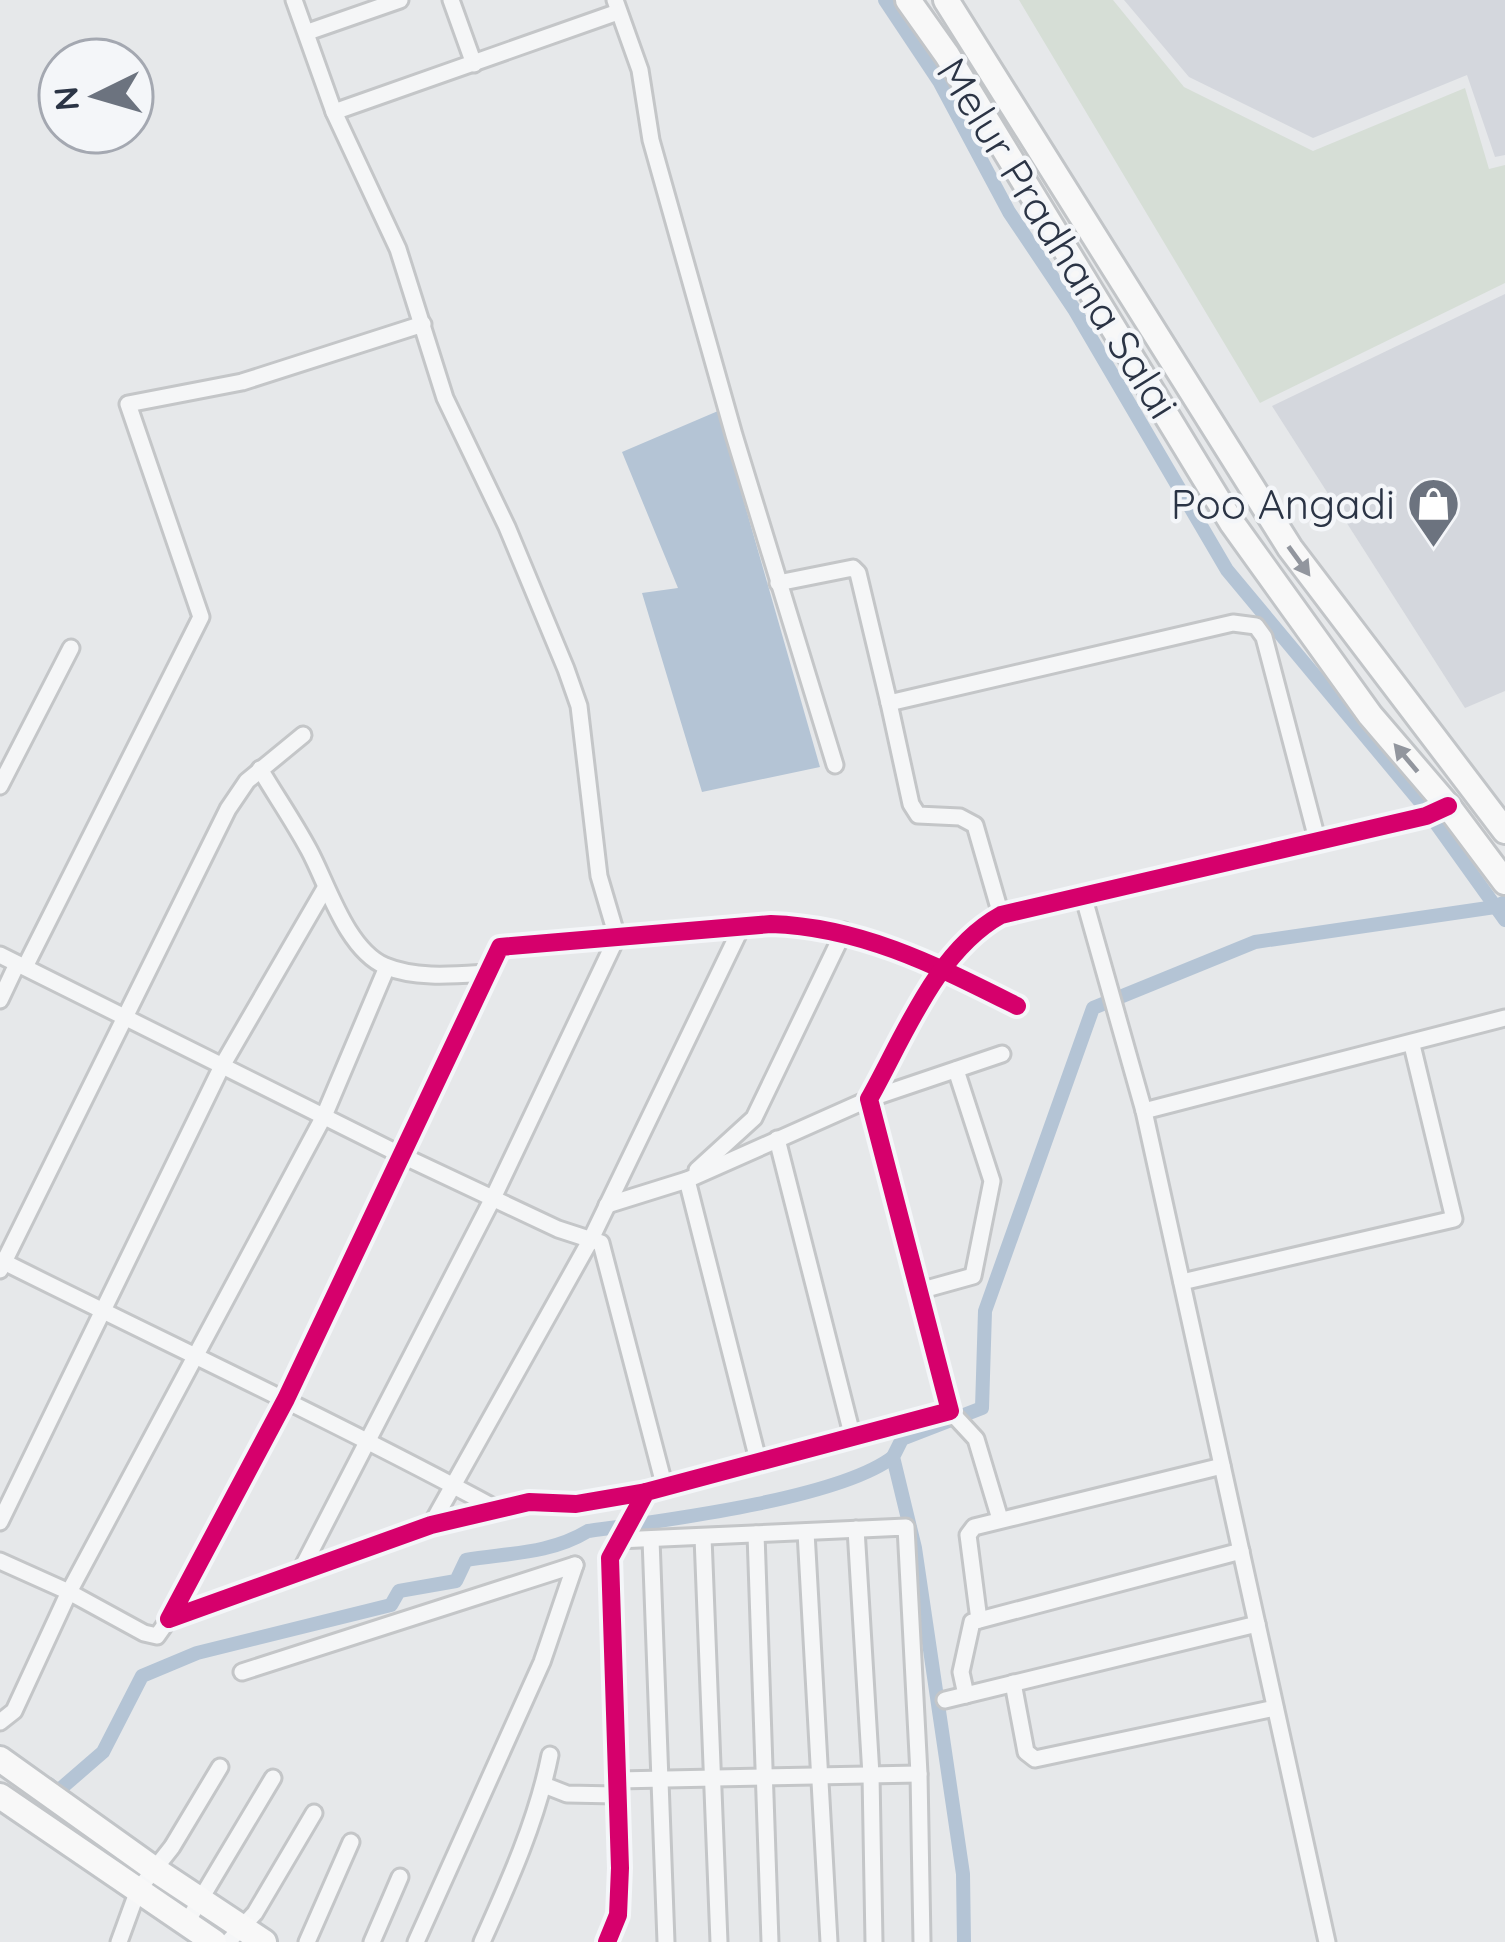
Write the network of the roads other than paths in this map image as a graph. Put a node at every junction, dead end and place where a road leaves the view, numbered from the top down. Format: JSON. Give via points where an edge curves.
{"nodes":[{"id":1,"x":294,"y":0,"type":"edge"},
{"id":2,"x":400,"y":0,"type":"edge"},
{"id":3,"x":451,"y":0,"type":"edge"},
{"id":4,"x":908,"y":0,"type":"edge"},
{"id":5,"x":946,"y":0,"type":"edge"},
{"id":6,"x":616,"y":6,"type":"edge"},
{"id":7,"x":308,"y":32,"type":"junction"},
{"id":8,"x":475,"y":64,"type":"junction"},
{"id":9,"x":334,"y":112,"type":"junction"},
{"id":10,"x":423,"y":324,"type":"junction"},
{"id":11,"x":778,"y":583,"type":"junction"},
{"id":12,"x":70,"y":648,"type":"dead end"},
{"id":13,"x":889,"y":703,"type":"junction"},
{"id":14,"x":303,"y":735,"type":"dead end"},
{"id":15,"x":835,"y":765,"type":"dead end"},
{"id":16,"x":260,"y":769,"type":"junction"},
{"id":17,"x":0,"y":786,"type":"edge"},
{"id":18,"x":1437,"y":811,"type":"junction"},
{"id":19,"x":1505,"y":831,"type":"edge"},
{"id":20,"x":1317,"y":839,"type":"junction"},
{"id":21,"x":1505,"y":883,"type":"edge"},
{"id":22,"x":324,"y":890,"type":"junction"},
{"id":23,"x":1082,"y":895,"type":"junction"},
{"id":24,"x":1001,"y":916,"type":"junction"},
{"id":25,"x":742,"y":926,"type":"junction"},
{"id":26,"x":844,"y":931,"type":"junction"},
{"id":27,"x":617,"y":937,"type":"junction"},
{"id":28,"x":0,"y":955,"type":"edge"},
{"id":29,"x":21,"y":966,"type":"junction"},
{"id":30,"x":388,"y":967,"type":"junction"},
{"id":31,"x":942,"y":970,"type":"junction"},
{"id":32,"x":488,"y":973,"type":"junction"},
{"id":33,"x":0,"y":1000,"type":"edge"},
{"id":34,"x":1017,"y":1006,"type":"dead end"},
{"id":35,"x":126,"y":1018,"type":"junction"},
{"id":36,"x":1505,"y":1018,"type":"edge"},
{"id":37,"x":1412,"y":1045,"type":"junction"},
{"id":38,"x":1002,"y":1054,"type":"dead end"},
{"id":39,"x":222,"y":1066,"type":"junction"},
{"id":40,"x":956,"y":1070,"type":"junction"},
{"id":41,"x":869,"y":1099,"type":"junction"},
{"id":42,"x":1144,"y":1111,"type":"junction"},
{"id":43,"x":324,"y":1116,"type":"junction"},
{"id":44,"x":777,"y":1139,"type":"junction"},
{"id":45,"x":401,"y":1155,"type":"junction"},
{"id":46,"x":687,"y":1180,"type":"junction"},
{"id":47,"x":493,"y":1198,"type":"junction"},
{"id":48,"x":607,"y":1205,"type":"junction"},
{"id":49,"x":591,"y":1239,"type":"junction"},
{"id":50,"x":1,"y":1264,"type":"edge"},
{"id":51,"x":1182,"y":1282,"type":"junction"},
{"id":52,"x":919,"y":1291,"type":"junction"},
{"id":53,"x":104,"y":1311,"type":"junction"},
{"id":54,"x":196,"y":1359,"type":"junction"},
{"id":55,"x":286,"y":1399,"type":"junction"},
{"id":56,"x":952,"y":1414,"type":"junction"},
{"id":57,"x":853,"y":1438,"type":"junction"},
{"id":58,"x":368,"y":1440,"type":"junction"},
{"id":59,"x":759,"y":1464,"type":"junction"},
{"id":60,"x":1222,"y":1466,"type":"junction"},
{"id":61,"x":454,"y":1486,"type":"junction"},
{"id":62,"x":665,"y":1488,"type":"junction"},
{"id":63,"x":646,"y":1492,"type":"junction"},
{"id":64,"x":497,"y":1509,"type":"junction"},
{"id":65,"x":1000,"y":1519,"type":"junction"},
{"id":66,"x":0,"y":1522,"type":"edge"},
{"id":67,"x":430,"y":1525,"type":"junction"},
{"id":68,"x":625,"y":1529,"type":"junction"},
{"id":69,"x":856,"y":1529,"type":"junction"},
{"id":70,"x":806,"y":1532,"type":"junction"},
{"id":71,"x":756,"y":1534,"type":"junction"},
{"id":72,"x":703,"y":1537,"type":"junction"},
{"id":73,"x":651,"y":1539,"type":"junction"},
{"id":74,"x":1241,"y":1551,"type":"junction"},
{"id":75,"x":0,"y":1562,"type":"edge"},
{"id":76,"x":300,"y":1572,"type":"junction"},
{"id":77,"x":69,"y":1592,"type":"junction"},
{"id":78,"x":169,"y":1619,"type":"junction"},
{"id":79,"x":979,"y":1620,"type":"junction"},
{"id":80,"x":1257,"y":1624,"type":"junction"},
{"id":81,"x":242,"y":1672,"type":"dead end"},
{"id":82,"x":1013,"y":1683,"type":"junction"},
{"id":83,"x":966,"y":1695,"type":"junction"},
{"id":84,"x":945,"y":1700,"type":"dead end"},
{"id":85,"x":1275,"y":1708,"type":"junction"},
{"id":86,"x":0,"y":1722,"type":"edge"},
{"id":87,"x":550,"y":1755,"type":"dead end"},
{"id":88,"x":0,"y":1759,"type":"edge"},
{"id":89,"x":220,"y":1767,"type":"dead end"},
{"id":90,"x":919,"y":1774,"type":"junction"},
{"id":91,"x":872,"y":1775,"type":"junction"},
{"id":92,"x":819,"y":1776,"type":"junction"},
{"id":93,"x":273,"y":1778,"type":"dead end"},
{"id":94,"x":766,"y":1778,"type":"junction"},
{"id":95,"x":714,"y":1779,"type":"junction"},
{"id":96,"x":659,"y":1780,"type":"junction"},
{"id":97,"x":544,"y":1786,"type":"junction"},
{"id":98,"x":616,"y":1788,"type":"junction"},
{"id":99,"x":0,"y":1796,"type":"edge"},
{"id":100,"x":314,"y":1813,"type":"dead end"},
{"id":101,"x":86,"y":1821,"type":"junction"},
{"id":102,"x":351,"y":1841,"type":"dead end"},
{"id":103,"x":68,"y":1842,"type":"junction"},
{"id":104,"x":400,"y":1877,"type":"dead end"},
{"id":105,"x":146,"y":1880,"type":"junction"},
{"id":106,"x":201,"y":1899,"type":"junction"},
{"id":107,"x":187,"y":1922,"type":"junction"},
{"id":108,"x":235,"y":1935,"type":"edge"},
{"id":109,"x":119,"y":1942,"type":"edge"},
{"id":110,"x":214,"y":1942,"type":"edge"},
{"id":111,"x":264,"y":1942,"type":"edge"},
{"id":112,"x":307,"y":1942,"type":"edge"},
{"id":113,"x":372,"y":1942,"type":"edge"},
{"id":114,"x":416,"y":1942,"type":"edge"},
{"id":115,"x":482,"y":1942,"type":"edge"},
{"id":116,"x":607,"y":1942,"type":"edge"},
{"id":117,"x":666,"y":1942,"type":"edge"},
{"id":118,"x":719,"y":1942,"type":"edge"},
{"id":119,"x":770,"y":1942,"type":"edge"},
{"id":120,"x":829,"y":1942,"type":"edge"},
{"id":121,"x":874,"y":1942,"type":"edge"},
{"id":122,"x":922,"y":1942,"type":"edge"},
{"id":123,"x":1327,"y":1942,"type":"edge"}],
"edges":[{"from":1,"to":7,"type":"street"},
{"from":2,"to":7,"type":"street"},
{"from":3,"to":8,"type":"street"},
{"from":18,"to":4,"type":"main road","name":"Melur Pradhana Salai","one_way":true,"via":[[1232,523]]},
{"from":5,"to":19,"type":"main road","name":"Melur Pradhana Salai","one_way":true,"via":[[1290,548]]},
{"from":6,"to":8,"type":"street"},
{"from":6,"to":11,"type":"street"},
{"from":7,"to":9,"type":"street"},
{"from":8,"to":9,"type":"street"},
{"from":9,"to":10,"type":"street"},
{"from":10,"to":27,"type":"street","via":[[446,398],[579,706],[599,876]]},
{"from":10,"to":29,"type":"street","via":[[242,382],[128,404],[201,617]]},
{"from":11,"to":13,"type":"street","via":[[845,566],[858,573]]},
{"from":11,"to":15,"type":"street"},
{"from":12,"to":17,"type":"street"},
{"from":13,"to":20,"type":"street","via":[[1247,623],[1264,637]]},
{"from":13,"to":24,"type":"street","via":[[911,804],[918,815],[975,825]]},
{"from":14,"to":16,"type":"street"},
{"from":16,"to":22,"type":"street"},
{"from":16,"to":35,"type":"street","via":[[228,808]]},
{"from":18,"to":20,"type":"street"},
{"from":18,"to":21,"type":"main road","name":"Melur Pradhana Salai"},
{"from":20,"to":23,"type":"street"},
{"from":22,"to":30,"type":"street","via":[[365,950]]},
{"from":22,"to":39,"type":"street"},
{"from":23,"to":24,"type":"street"},
{"from":23,"to":42,"type":"street"},
{"from":24,"to":31,"type":"street"},
{"from":25,"to":26,"type":"street"},
{"from":25,"to":27,"type":"street"},
{"from":25,"to":48,"type":"street"},
{"from":26,"to":31,"type":"street"},
{"from":26,"to":46,"type":"street","via":[[754,1118]]},
{"from":27,"to":32,"type":"street","via":[[500,947]]},
{"from":27,"to":47,"type":"street"},
{"from":28,"to":29,"type":"street"},
{"from":29,"to":33,"type":"street"},
{"from":29,"to":35,"type":"street"},
{"from":30,"to":32,"type":"street"},
{"from":30,"to":43,"type":"street"},
{"from":31,"to":34,"type":"street"},
{"from":31,"to":41,"type":"street"},
{"from":32,"to":45,"type":"street"},
{"from":35,"to":39,"type":"street"},
{"from":35,"to":50,"type":"street"},
{"from":36,"to":37,"type":"street"},
{"from":37,"to":42,"type":"street"},
{"from":37,"to":51,"type":"street","via":[[1454,1220]]},
{"from":38,"to":40,"type":"street"},
{"from":39,"to":43,"type":"street"},
{"from":39,"to":53,"type":"street"},
{"from":40,"to":41,"type":"street"},
{"from":40,"to":52,"type":"street","via":[[992,1181],[973,1276]]},
{"from":41,"to":44,"type":"street"},
{"from":41,"to":52,"type":"street"},
{"from":42,"to":51,"type":"street"},
{"from":43,"to":45,"type":"street"},
{"from":43,"to":54,"type":"street"},
{"from":44,"to":46,"type":"street"},
{"from":44,"to":57,"type":"street"},
{"from":45,"to":47,"type":"street"},
{"from":45,"to":55,"type":"street"},
{"from":46,"to":48,"type":"street"},
{"from":46,"to":59,"type":"street"},
{"from":47,"to":49,"type":"street"},
{"from":47,"to":58,"type":"street"},
{"from":48,"to":49,"type":"street"},
{"from":49,"to":61,"type":"street"},
{"from":49,"to":62,"type":"street","via":[[601,1243]]},
{"from":50,"to":53,"type":"street"},
{"from":51,"to":60,"type":"street"},
{"from":52,"to":56,"type":"street"},
{"from":53,"to":54,"type":"street"},
{"from":53,"to":66,"type":"street"},
{"from":54,"to":55,"type":"street"},
{"from":54,"to":77,"type":"street"},
{"from":55,"to":58,"type":"street"},
{"from":55,"to":78,"type":"street"},
{"from":56,"to":57,"type":"street"},
{"from":56,"to":65,"type":"street","via":[[976,1439]]},
{"from":57,"to":59,"type":"street"},
{"from":58,"to":61,"type":"street"},
{"from":58,"to":76,"type":"street"},
{"from":59,"to":62,"type":"street"},
{"from":60,"to":65,"type":"street"},
{"from":60,"to":74,"type":"street"},
{"from":61,"to":64,"type":"street"},
{"from":61,"to":67,"type":"street"},
{"from":62,"to":63,"type":"street"},
{"from":63,"to":64,"type":"street"},
{"from":63,"to":68,"type":"street"},
{"from":64,"to":67,"type":"street"},
{"from":65,"to":79,"type":"street","via":[[968,1535]]},
{"from":67,"to":76,"type":"street"},
{"from":68,"to":73,"type":"street"},
{"from":68,"to":98,"type":"street","via":[[610,1558]]},
{"from":69,"to":70,"type":"street"},
{"from":69,"to":90,"type":"street","via":[[906,1527]]},
{"from":69,"to":91,"type":"street"},
{"from":70,"to":71,"type":"street"},
{"from":70,"to":92,"type":"street"},
{"from":71,"to":72,"type":"street"},
{"from":71,"to":94,"type":"street"},
{"from":72,"to":73,"type":"street"},
{"from":72,"to":95,"type":"street"},
{"from":73,"to":96,"type":"street"},
{"from":74,"to":79,"type":"street"},
{"from":74,"to":80,"type":"street"},
{"from":75,"to":77,"type":"street"},
{"from":76,"to":78,"type":"street"},
{"from":77,"to":78,"type":"street","via":[[144,1633],[158,1636]]},
{"from":77,"to":86,"type":"street","via":[[14,1711]]},
{"from":79,"to":83,"type":"street","via":[[961,1672]]},
{"from":80,"to":82,"type":"street"},
{"from":80,"to":85,"type":"street"},
{"from":81,"to":114,"type":"street","via":[[575,1565],[542,1662]]},
{"from":82,"to":83,"type":"street"},
{"from":82,"to":85,"type":"street","via":[[1026,1752],[1035,1760]]},
{"from":83,"to":84,"type":"street"},
{"from":85,"to":123,"type":"street"},
{"from":87,"to":97,"type":"street"},
{"from":88,"to":101,"type":"main road"},
{"from":89,"to":105,"type":"street"},
{"from":90,"to":91,"type":"street"},
{"from":90,"to":122,"type":"street"},
{"from":91,"to":92,"type":"street"},
{"from":91,"to":121,"type":"street"},
{"from":92,"to":94,"type":"street"},
{"from":92,"to":120,"type":"street"},
{"from":93,"to":106,"type":"street"},
{"from":94,"to":95,"type":"street"},
{"from":94,"to":119,"type":"street"},
{"from":95,"to":96,"type":"street"},
{"from":95,"to":118,"type":"street"},
{"from":96,"to":98,"type":"street"},
{"from":96,"to":117,"type":"street"},
{"from":97,"to":98,"type":"street","via":[[567,1794]]},
{"from":97,"to":115,"type":"street"},
{"from":98,"to":116,"type":"street","via":[[618,1915]]},
{"from":99,"to":103,"type":"main road"},
{"from":100,"to":108,"type":"street"},
{"from":101,"to":103,"type":"main road"},
{"from":101,"to":105,"type":"main road"},
{"from":102,"to":112,"type":"street"},
{"from":103,"to":105,"type":"main road"},
{"from":104,"to":113,"type":"street"},
{"from":105,"to":106,"type":"main road"},
{"from":105,"to":107,"type":"main road"},
{"from":105,"to":109,"type":"street"},
{"from":106,"to":107,"type":"street"},
{"from":106,"to":108,"type":"main road"},
{"from":107,"to":110,"type":"main road"},
{"from":108,"to":111,"type":"main road"}]}
